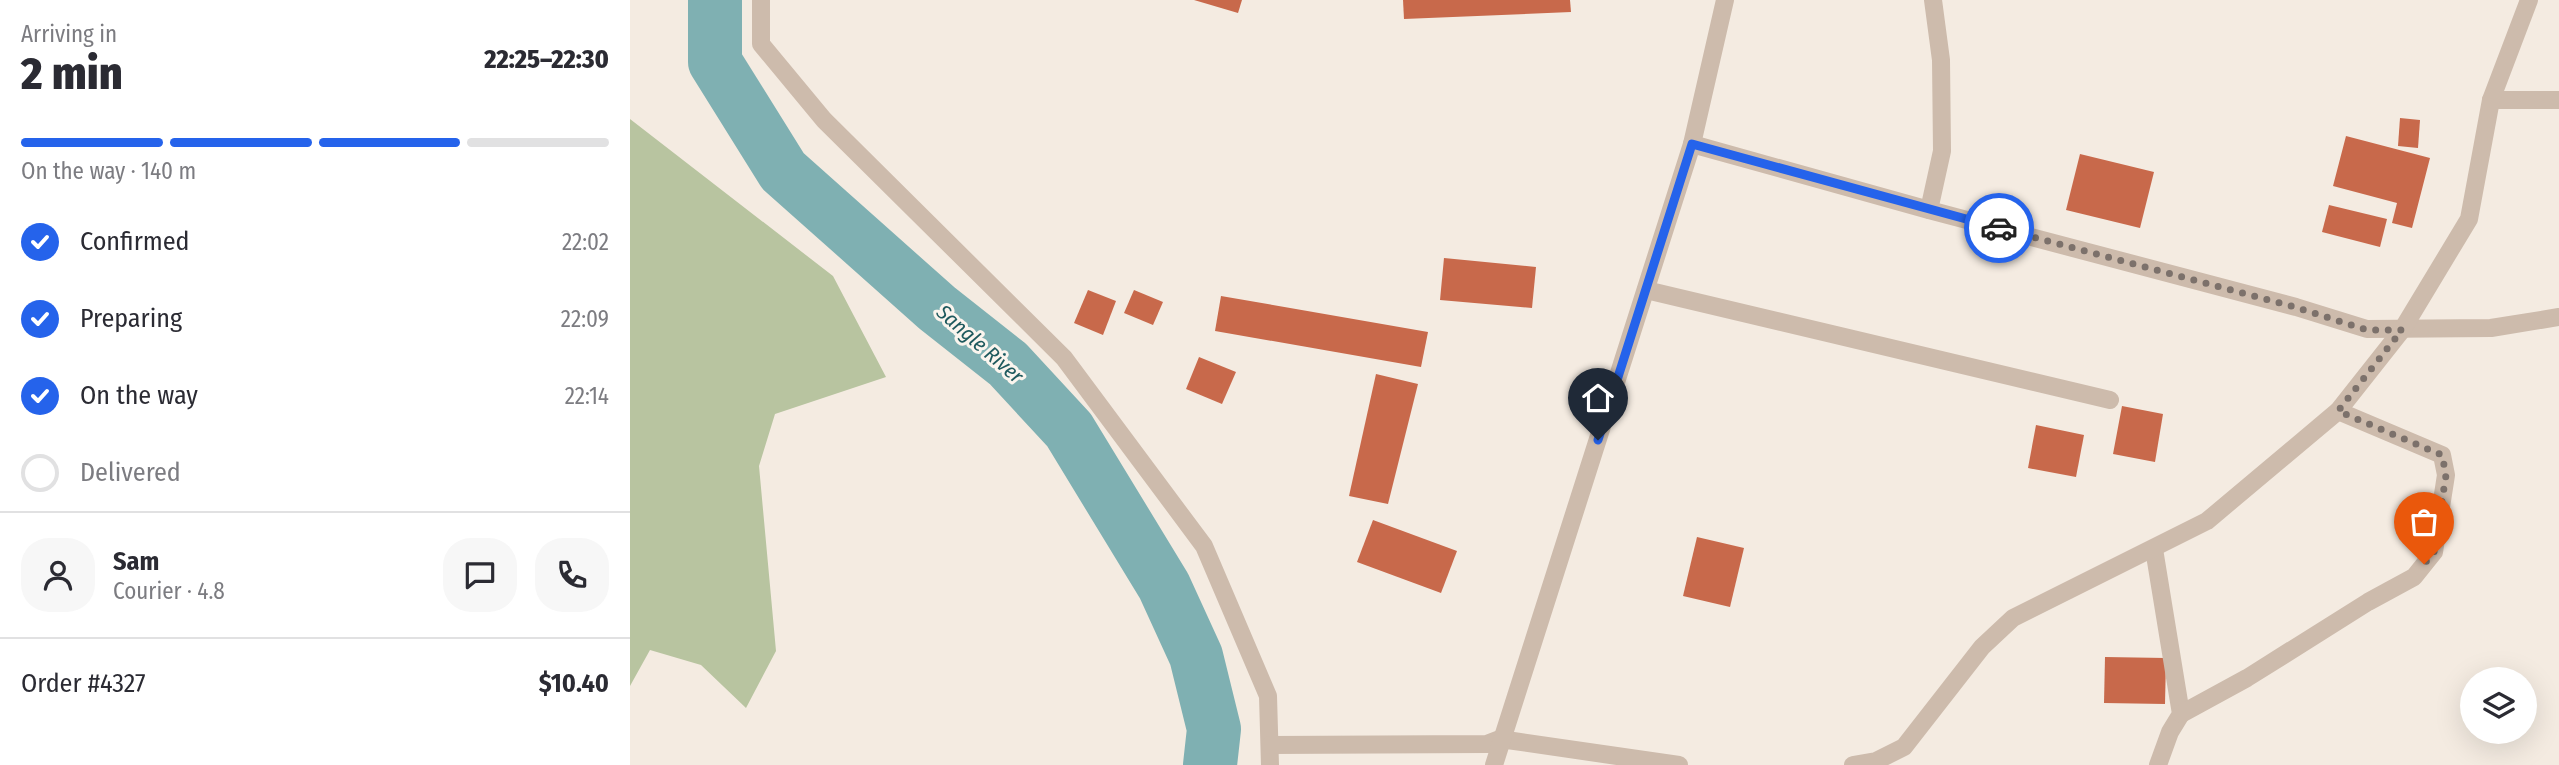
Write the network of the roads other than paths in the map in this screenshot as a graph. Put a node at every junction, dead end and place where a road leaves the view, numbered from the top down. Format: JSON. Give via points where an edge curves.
{"nodes":[{"id":1,"x":761,"y":0,"type":"edge"},
{"id":2,"x":1725,"y":0,"type":"edge"},
{"id":3,"x":1933,"y":0,"type":"edge"},
{"id":4,"x":2529,"y":0,"type":"edge"},
{"id":5,"x":2491,"y":100,"type":"junction"},
{"id":6,"x":2559,"y":100,"type":"edge"},
{"id":7,"x":1692,"y":144,"type":"junction"},
{"id":8,"x":1929,"y":210,"type":"junction"},
{"id":9,"x":1646,"y":290,"type":"junction"},
{"id":10,"x":2559,"y":317,"type":"edge"},
{"id":11,"x":2402,"y":330,"type":"junction"},
{"id":12,"x":2110,"y":400,"type":"dead end"},
{"id":13,"x":2338,"y":411,"type":"junction"},
{"id":14,"x":2154,"y":549,"type":"junction"},
{"id":15,"x":2180,"y":714,"type":"junction"},
{"id":16,"x":1500,"y":739,"type":"junction"},
{"id":17,"x":1270,"y":745,"type":"junction"},
{"id":18,"x":1270,"y":765,"type":"edge"},
{"id":19,"x":1493,"y":765,"type":"edge"},
{"id":20,"x":1679,"y":765,"type":"edge"},
{"id":21,"x":1853,"y":765,"type":"edge"},
{"id":22,"x":2158,"y":765,"type":"edge"}],
"edges":[{"from":1,"to":17,"type":"street","via":[[761,44],[824,120],[1064,358],[1204,546],[1268,696]]},
{"from":2,"to":7,"type":"street"},
{"from":3,"to":8,"type":"street","via":[[1941,60],[1941,151]]},
{"from":4,"to":5,"type":"street"},
{"from":5,"to":6,"type":"street"},
{"from":5,"to":11,"type":"street","via":[[2469,219]]},
{"from":7,"to":8,"type":"street"},
{"from":7,"to":9,"type":"street"},
{"from":8,"to":11,"type":"street","via":[[2282,303],[2367,330]]},
{"from":9,"to":12,"type":"street"},
{"from":9,"to":16,"type":"street"},
{"from":10,"to":11,"type":"street","via":[[2491,328]]},
{"from":11,"to":13,"type":"street"},
{"from":13,"to":14,"type":"street","via":[[2207,521]]},
{"from":13,"to":15,"type":"street","via":[[2442,455],[2446,475],[2434,552],[2414,577]]},
{"from":14,"to":15,"type":"street"},
{"from":14,"to":21,"type":"street","via":[[2013,618],[1982,647],[1904,747],[1876,761]]},
{"from":15,"to":22,"type":"street"},
{"from":16,"to":17,"type":"street","via":[[1487,744]]},
{"from":16,"to":19,"type":"street"},
{"from":16,"to":20,"type":"street"},
{"from":17,"to":18,"type":"street"}]}
